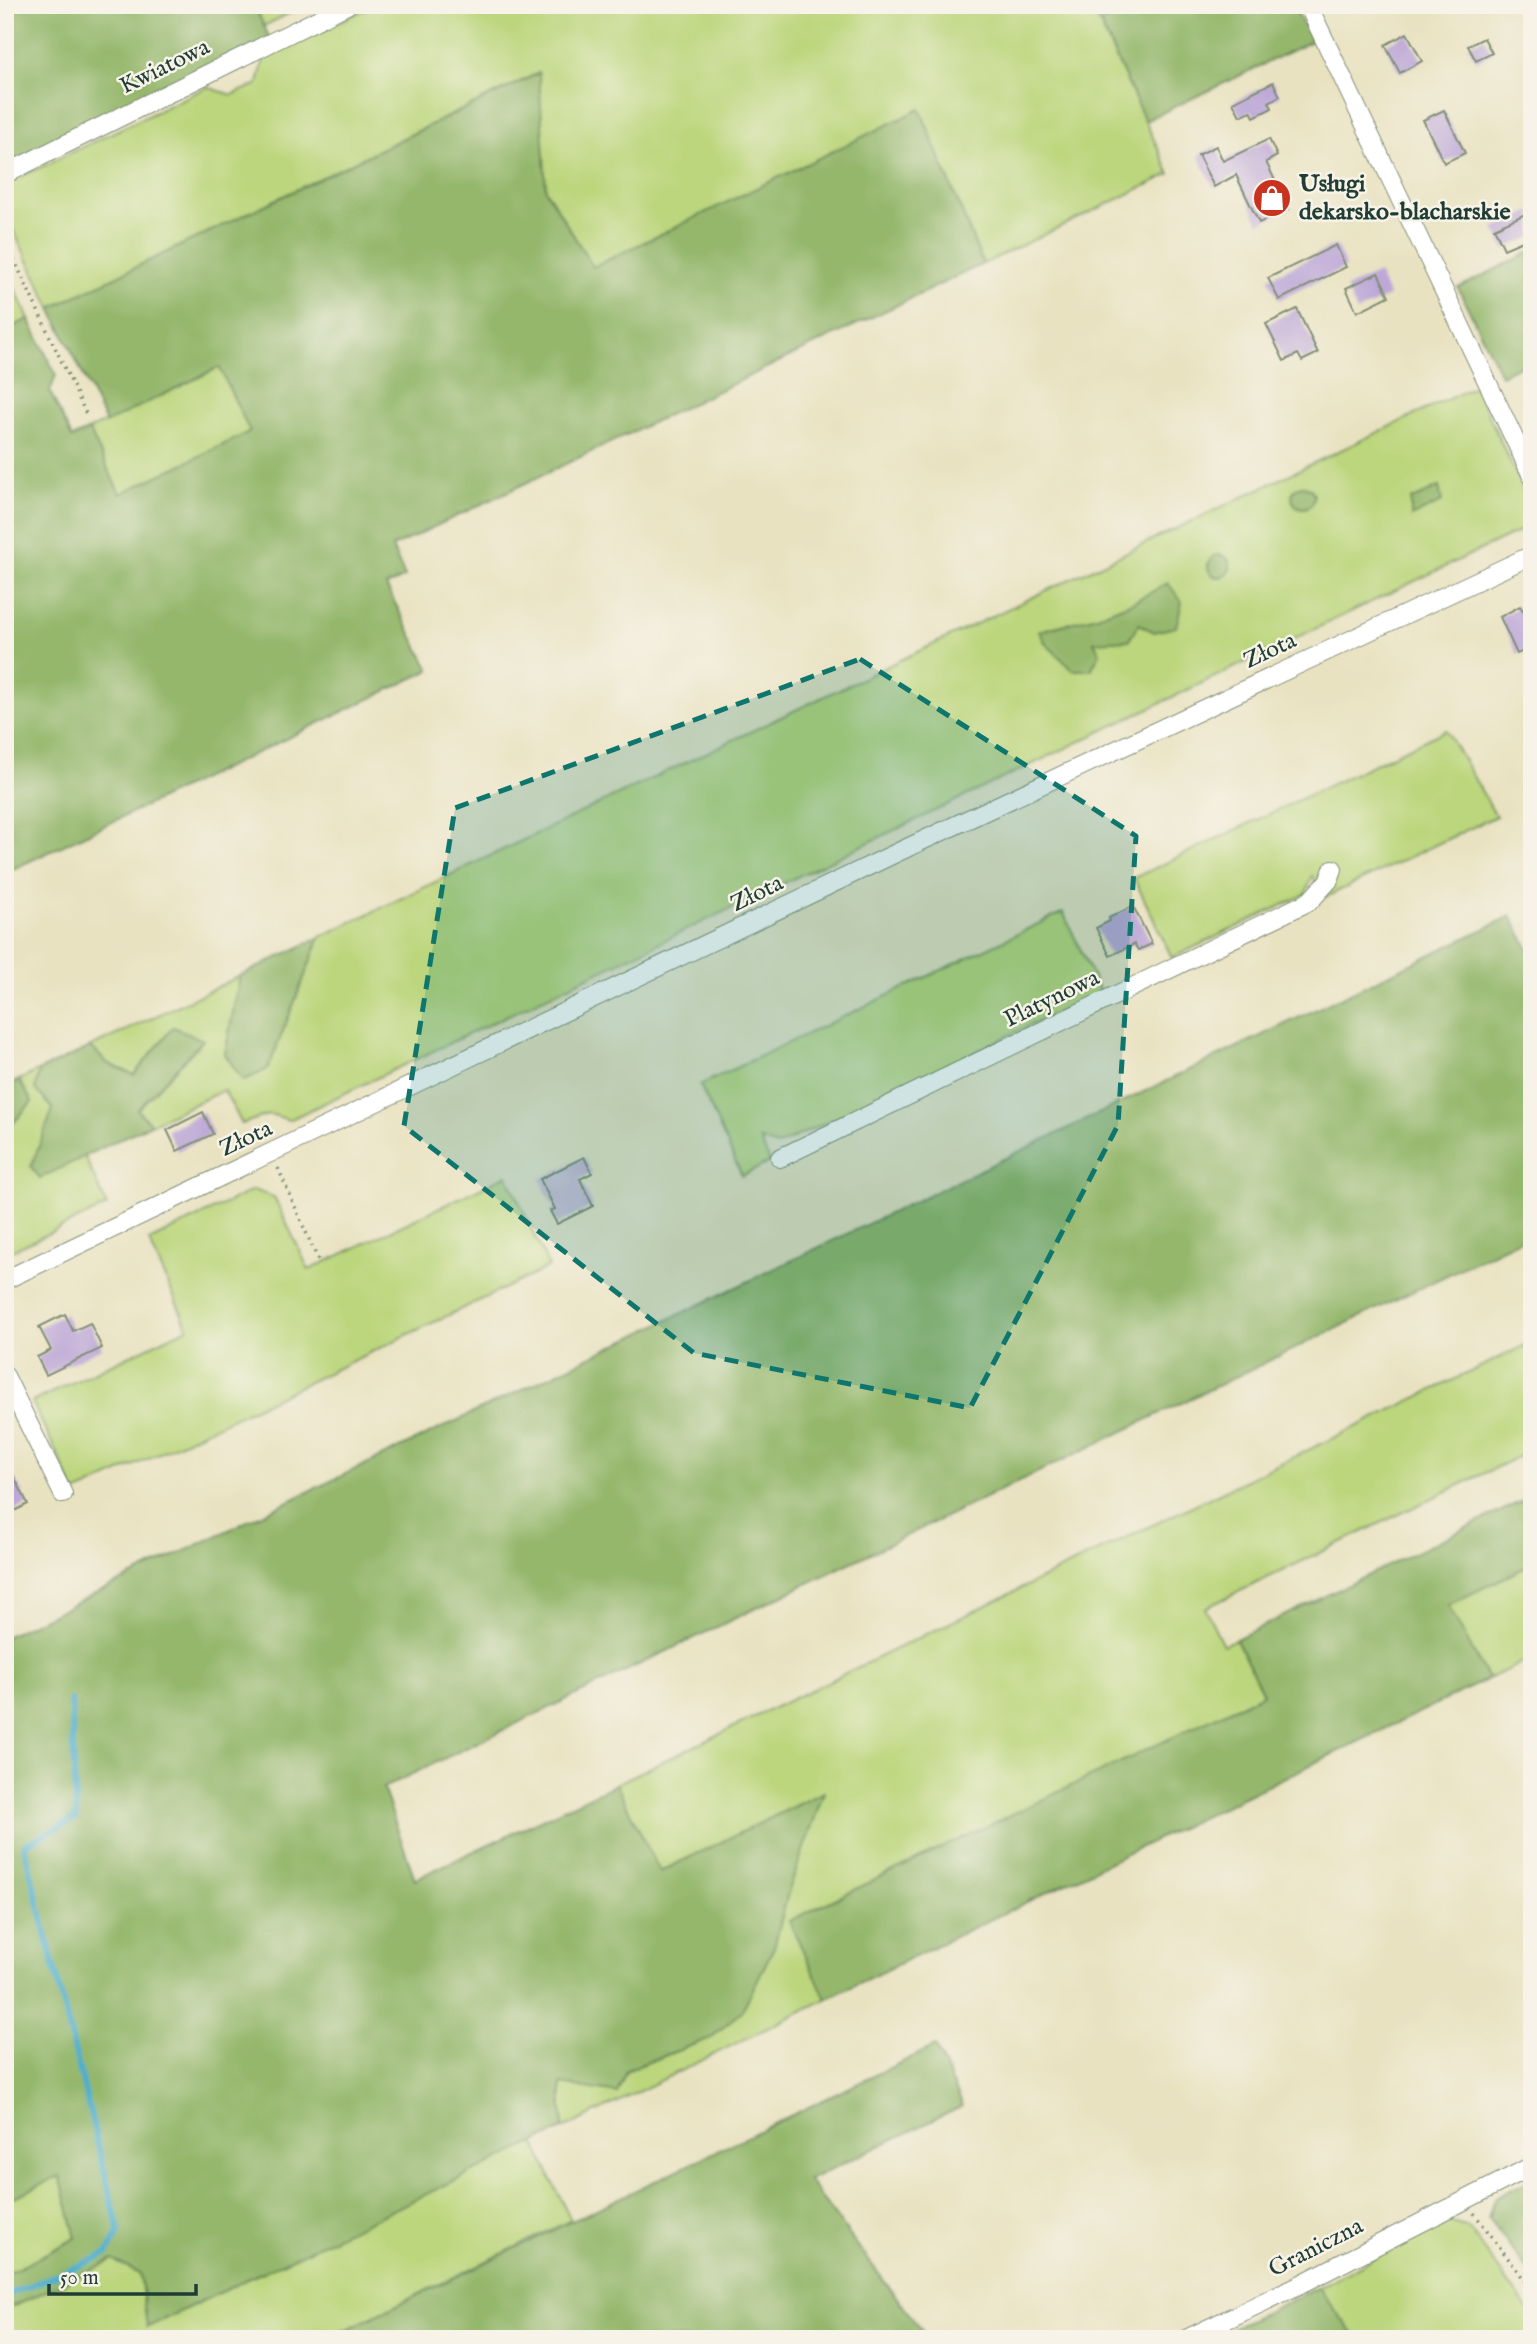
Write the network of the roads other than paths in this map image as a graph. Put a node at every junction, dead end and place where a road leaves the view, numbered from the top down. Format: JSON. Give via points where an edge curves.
{"nodes":[{"id":1,"x":347,"y":5,"type":"edge"},
{"id":2,"x":1308,"y":5,"type":"edge"},
{"id":3,"x":5,"y":174,"type":"edge"},
{"id":4,"x":1532,"y":476,"type":"edge"},
{"id":5,"x":1532,"y":555,"type":"edge"},
{"id":6,"x":1333,"y":869,"type":"dead end"},
{"id":7,"x":780,"y":1158,"type":"dead end"},
{"id":8,"x":5,"y":1280,"type":"edge"},
{"id":9,"x":5,"y":1376,"type":"edge"},
{"id":10,"x":63,"y":1494,"type":"dead end"},
{"id":11,"x":1532,"y":2166,"type":"edge"},
{"id":12,"x":1186,"y":2339,"type":"edge"}],
"edges":[{"from":1,"to":3,"type":"street","name":"Kwiatowa"},
{"from":2,"to":4,"type":"street"},
{"from":5,"to":8,"type":"street","name":"Złota"},
{"from":6,"to":7,"type":"street","name":"Platynowa","via":[[1310,901]]},
{"from":9,"to":10,"type":"street"},
{"from":11,"to":12,"type":"street","name":"Graniczna"}]}
